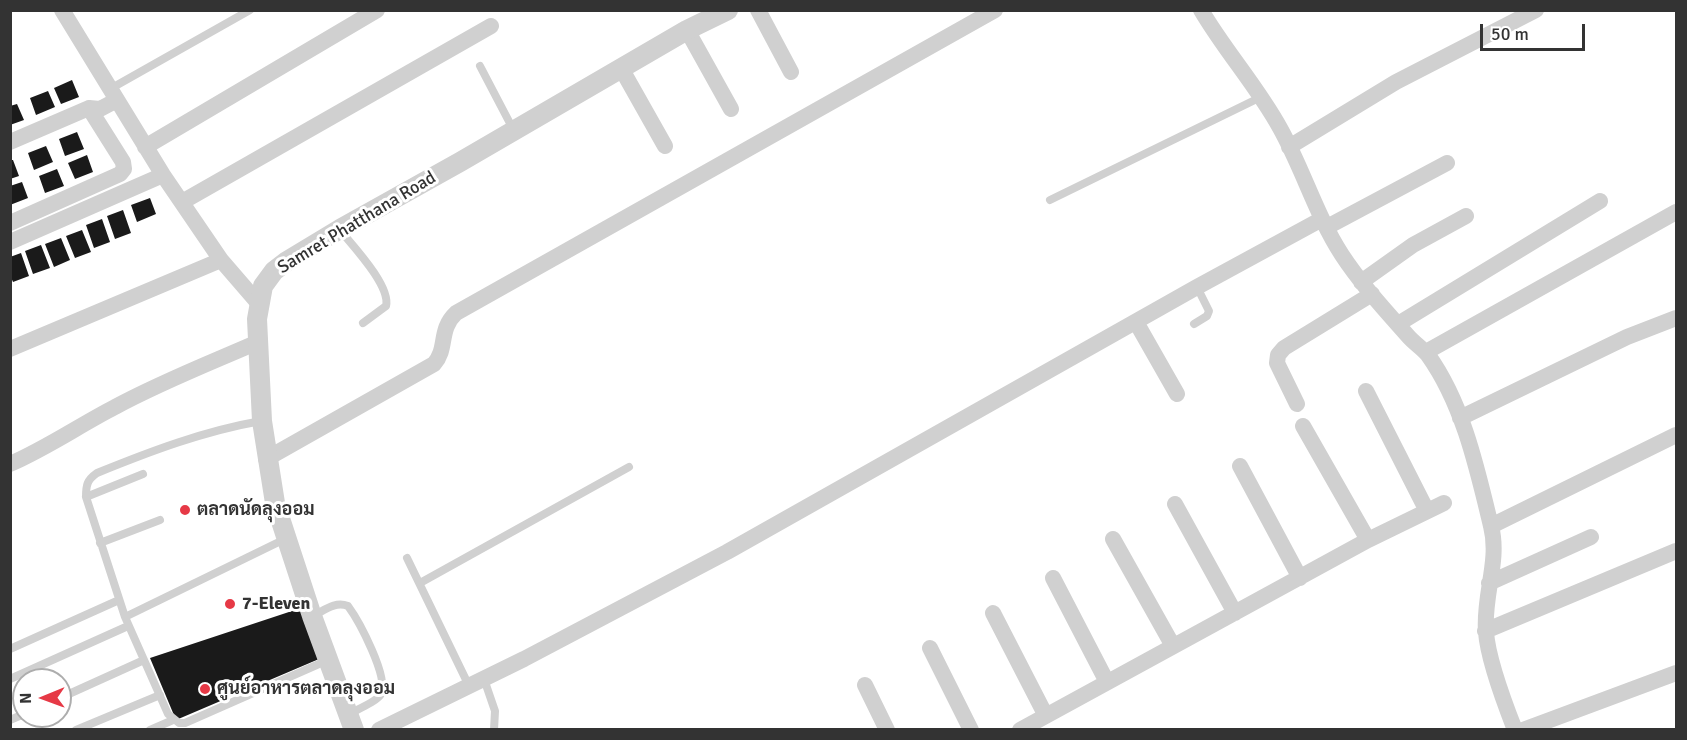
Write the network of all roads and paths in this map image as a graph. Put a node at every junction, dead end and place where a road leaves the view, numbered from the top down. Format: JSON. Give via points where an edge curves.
{"nodes":[{"id":1,"x":62,"y":10,"type":"edge"},
{"id":2,"x":250,"y":10,"type":"edge"},
{"id":3,"x":377,"y":10,"type":"edge"},
{"id":4,"x":728,"y":10,"type":"edge"},
{"id":5,"x":758,"y":10,"type":"edge"},
{"id":6,"x":995,"y":10,"type":"edge"},
{"id":7,"x":1201,"y":10,"type":"edge"},
{"id":8,"x":1536,"y":10,"type":"edge"},
{"id":9,"x":491,"y":26,"type":"dead end"},
{"id":10,"x":687,"y":30,"type":"junction"},
{"id":11,"x":480,"y":66,"type":"dead end"},
{"id":12,"x":621,"y":68,"type":"junction"},
{"id":13,"x":791,"y":72,"type":"dead end"},
{"id":14,"x":114,"y":94,"type":"junction"},
{"id":15,"x":1262,"y":97,"type":"junction"},
{"id":16,"x":89,"y":108,"type":"junction"},
{"id":17,"x":730,"y":108,"type":"dead end"},
{"id":18,"x":514,"y":131,"type":"junction"},
{"id":19,"x":10,"y":142,"type":"edge"},
{"id":20,"x":665,"y":146,"type":"dead end"},
{"id":21,"x":145,"y":147,"type":"junction"},
{"id":22,"x":1289,"y":147,"type":"junction"},
{"id":23,"x":1447,"y":163,"type":"dead end"},
{"id":24,"x":163,"y":175,"type":"junction"},
{"id":25,"x":1050,"y":200,"type":"dead end"},
{"id":26,"x":1600,"y":201,"type":"dead end"},
{"id":27,"x":182,"y":202,"type":"junction"},
{"id":28,"x":1677,"y":212,"type":"edge"},
{"id":29,"x":1466,"y":216,"type":"dead end"},
{"id":30,"x":10,"y":223,"type":"edge"},
{"id":31,"x":1324,"y":223,"type":"junction"},
{"id":32,"x":340,"y":229,"type":"junction"},
{"id":33,"x":10,"y":242,"type":"edge"},
{"id":34,"x":221,"y":260,"type":"junction"},
{"id":35,"x":1197,"y":287,"type":"junction"},
{"id":36,"x":1366,"y":288,"type":"junction"},
{"id":37,"x":259,"y":304,"type":"junction"},
{"id":38,"x":1677,"y":318,"type":"edge"},
{"id":39,"x":1136,"y":322,"type":"junction"},
{"id":40,"x":363,"y":323,"type":"dead end"},
{"id":41,"x":1194,"y":324,"type":"dead end"},
{"id":42,"x":1398,"y":324,"type":"junction"},
{"id":43,"x":258,"y":342,"type":"junction"},
{"id":44,"x":10,"y":349,"type":"edge"},
{"id":45,"x":1426,"y":352,"type":"junction"},
{"id":46,"x":1366,"y":391,"type":"dead end"},
{"id":47,"x":1177,"y":394,"type":"dead end"},
{"id":48,"x":1297,"y":404,"type":"dead end"},
{"id":49,"x":1460,"y":418,"type":"junction"},
{"id":50,"x":262,"y":421,"type":"junction"},
{"id":51,"x":1303,"y":426,"type":"dead end"},
{"id":52,"x":1677,"y":435,"type":"edge"},
{"id":53,"x":266,"y":459,"type":"junction"},
{"id":54,"x":10,"y":464,"type":"edge"},
{"id":55,"x":1240,"y":466,"type":"dead end"},
{"id":56,"x":629,"y":467,"type":"dead end"},
{"id":57,"x":143,"y":474,"type":"dead end"},
{"id":58,"x":86,"y":496,"type":"junction"},
{"id":59,"x":1444,"y":503,"type":"dead end"},
{"id":60,"x":1175,"y":504,"type":"dead end"},
{"id":61,"x":1427,"y":511,"type":"junction"},
{"id":62,"x":160,"y":520,"type":"dead end"},
{"id":63,"x":1491,"y":526,"type":"junction"},
{"id":64,"x":1591,"y":537,"type":"dead end"},
{"id":65,"x":285,"y":538,"type":"junction"},
{"id":66,"x":1113,"y":539,"type":"dead end"},
{"id":67,"x":1368,"y":540,"type":"junction"},
{"id":68,"x":100,"y":543,"type":"junction"},
{"id":69,"x":1677,"y":551,"type":"edge"},
{"id":70,"x":407,"y":558,"type":"dead end"},
{"id":71,"x":1053,"y":578,"type":"dead end"},
{"id":72,"x":1300,"y":578,"type":"junction"},
{"id":73,"x":420,"y":583,"type":"junction"},
{"id":74,"x":1489,"y":583,"type":"junction"},
{"id":75,"x":119,"y":600,"type":"junction"},
{"id":76,"x":993,"y":613,"type":"dead end"},
{"id":77,"x":1235,"y":613,"type":"junction"},
{"id":78,"x":312,"y":616,"type":"junction"},
{"id":79,"x":126,"y":622,"type":"junction"},
{"id":80,"x":1485,"y":631,"type":"junction"},
{"id":81,"x":1173,"y":646,"type":"junction"},
{"id":82,"x":930,"y":648,"type":"dead end"},
{"id":83,"x":10,"y":649,"type":"edge"},
{"id":84,"x":144,"y":660,"type":"junction"},
{"id":85,"x":328,"y":660,"type":"junction"},
{"id":86,"x":1677,"y":673,"type":"edge"},
{"id":87,"x":10,"y":679,"type":"edge"},
{"id":88,"x":476,"y":682,"type":"junction"},
{"id":89,"x":1107,"y":682,"type":"junction"},
{"id":90,"x":865,"y":685,"type":"dead end"},
{"id":91,"x":72,"y":693,"type":"edge"},
{"id":92,"x":160,"y":695,"type":"junction"},
{"id":93,"x":1046,"y":716,"type":"junction"},
{"id":94,"x":173,"y":720,"type":"junction"},
{"id":95,"x":351,"y":722,"type":"edge"},
{"id":96,"x":76,"y":729,"type":"edge"},
{"id":97,"x":150,"y":729,"type":"edge"},
{"id":98,"x":380,"y":729,"type":"edge"},
{"id":99,"x":494,"y":729,"type":"edge"},
{"id":100,"x":887,"y":729,"type":"edge"},
{"id":101,"x":971,"y":729,"type":"edge"},
{"id":102,"x":1020,"y":729,"type":"edge"},
{"id":103,"x":1515,"y":729,"type":"edge"},
{"id":104,"x":1523,"y":729,"type":"edge"}],
"edges":[{"from":1,"to":14,"type":"street"},
{"from":2,"to":14,"type":"lane"},
{"from":3,"to":21,"type":"street"},
{"from":4,"to":10,"type":"street","name":"Samret Phatthana Road"},
{"from":5,"to":13,"type":"street"},
{"from":6,"to":53,"type":"street","via":[[456,313],[448,321],[439,359],[434,364]]},
{"from":7,"to":15,"type":"street","via":[[1226,51]]},
{"from":8,"to":22,"type":"street","via":[[1396,82]]},
{"from":9,"to":27,"type":"street"},
{"from":10,"to":12,"type":"street","name":"Samret Phatthana Road"},
{"from":10,"to":17,"type":"street"},
{"from":11,"to":18,"type":"lane"},
{"from":12,"to":18,"type":"street","name":"Samret Phatthana Road"},
{"from":12,"to":20,"type":"street"},
{"from":14,"to":16,"type":"street","via":[[100,109]]},
{"from":14,"to":21,"type":"street"},
{"from":15,"to":22,"type":"street"},
{"from":15,"to":25,"type":"lane"},
{"from":16,"to":19,"type":"street"},
{"from":16,"to":30,"type":"street","via":[[124,169]]},
{"from":18,"to":32,"type":"street","name":"Samret Phatthana Road"},
{"from":21,"to":24,"type":"street"},
{"from":22,"to":31,"type":"street"},
{"from":23,"to":31,"type":"street"},
{"from":24,"to":27,"type":"street"},
{"from":24,"to":33,"type":"street"},
{"from":26,"to":42,"type":"street"},
{"from":27,"to":34,"type":"street"},
{"from":28,"to":45,"type":"street"},
{"from":29,"to":36,"type":"street","via":[[1413,245]]},
{"from":31,"to":35,"type":"street"},
{"from":31,"to":36,"type":"street"},
{"from":32,"to":37,"type":"street","name":"Samret Phatthana Road","via":[[274,271],[263,286]]},
{"from":32,"to":40,"type":"lane","via":[[375,276],[387,300],[386,306]]},
{"from":34,"to":37,"type":"street"},
{"from":34,"to":44,"type":"street"},
{"from":35,"to":39,"type":"street"},
{"from":35,"to":41,"type":"lane","via":[[1209,311]]},
{"from":36,"to":42,"type":"street"},
{"from":36,"to":48,"type":"street","via":[[1278,355],[1277,363]]},
{"from":37,"to":43,"type":"street","name":"Samret Phatthana Road"},
{"from":38,"to":49,"type":"street","via":[[1627,337]]},
{"from":39,"to":47,"type":"street"},
{"from":39,"to":88,"type":"street","via":[[727,552]]},
{"from":42,"to":45,"type":"street"},
{"from":43,"to":50,"type":"street","name":"Samret Phatthana Road"},
{"from":43,"to":54,"type":"street","via":[[130,399]]},
{"from":45,"to":49,"type":"street"},
{"from":46,"to":61,"type":"street"},
{"from":49,"to":63,"type":"street"},
{"from":50,"to":53,"type":"street","name":"Samret Phatthana Road"},
{"from":50,"to":58,"type":"lane","via":[[194,436],[97,472],[89,478]]},
{"from":51,"to":67,"type":"street"},
{"from":52,"to":63,"type":"street"},
{"from":53,"to":65,"type":"street","name":"Samret Phatthana Road"},
{"from":55,"to":72,"type":"street"},
{"from":56,"to":73,"type":"lane"},
{"from":57,"to":58,"type":"lane"},
{"from":58,"to":68,"type":"lane"},
{"from":59,"to":61,"type":"street"},
{"from":60,"to":77,"type":"street"},
{"from":61,"to":67,"type":"street"},
{"from":62,"to":68,"type":"lane"},
{"from":63,"to":74,"type":"street","via":[[1495,541]]},
{"from":64,"to":74,"type":"street"},
{"from":65,"to":78,"type":"street","name":"Samret Phatthana Road"},
{"from":65,"to":79,"type":"lane"},
{"from":66,"to":81,"type":"street"},
{"from":67,"to":72,"type":"street"},
{"from":68,"to":75,"type":"lane"},
{"from":69,"to":80,"type":"street"},
{"from":70,"to":73,"type":"lane"},
{"from":71,"to":89,"type":"street"},
{"from":72,"to":77,"type":"street"},
{"from":73,"to":88,"type":"lane"},
{"from":74,"to":80,"type":"street"},
{"from":75,"to":79,"type":"lane"},
{"from":75,"to":83,"type":"lane"},
{"from":76,"to":93,"type":"street"},
{"from":77,"to":81,"type":"street"},
{"from":78,"to":85,"type":"street","name":"Samret Phatthana Road"},
{"from":78,"to":95,"type":"lane","via":[[334,605],[348,606],[379,670],[382,693]]},
{"from":79,"to":84,"type":"lane"},
{"from":79,"to":87,"type":"lane"},
{"from":80,"to":103,"type":"street"},
{"from":81,"to":89,"type":"street"},
{"from":82,"to":101,"type":"street"},
{"from":84,"to":91,"type":"lane"},
{"from":84,"to":92,"type":"lane"},
{"from":85,"to":94,"type":"lane","via":[[185,723]]},
{"from":85,"to":95,"type":"street","name":"Samret Phatthana Road"},
{"from":86,"to":104,"type":"street"},
{"from":88,"to":98,"type":"street"},
{"from":88,"to":99,"type":"lane","via":[[495,711]]},
{"from":89,"to":93,"type":"street"},
{"from":90,"to":100,"type":"street"},
{"from":92,"to":94,"type":"lane"},
{"from":92,"to":96,"type":"lane"},
{"from":93,"to":102,"type":"street"},
{"from":94,"to":97,"type":"lane"}]}
